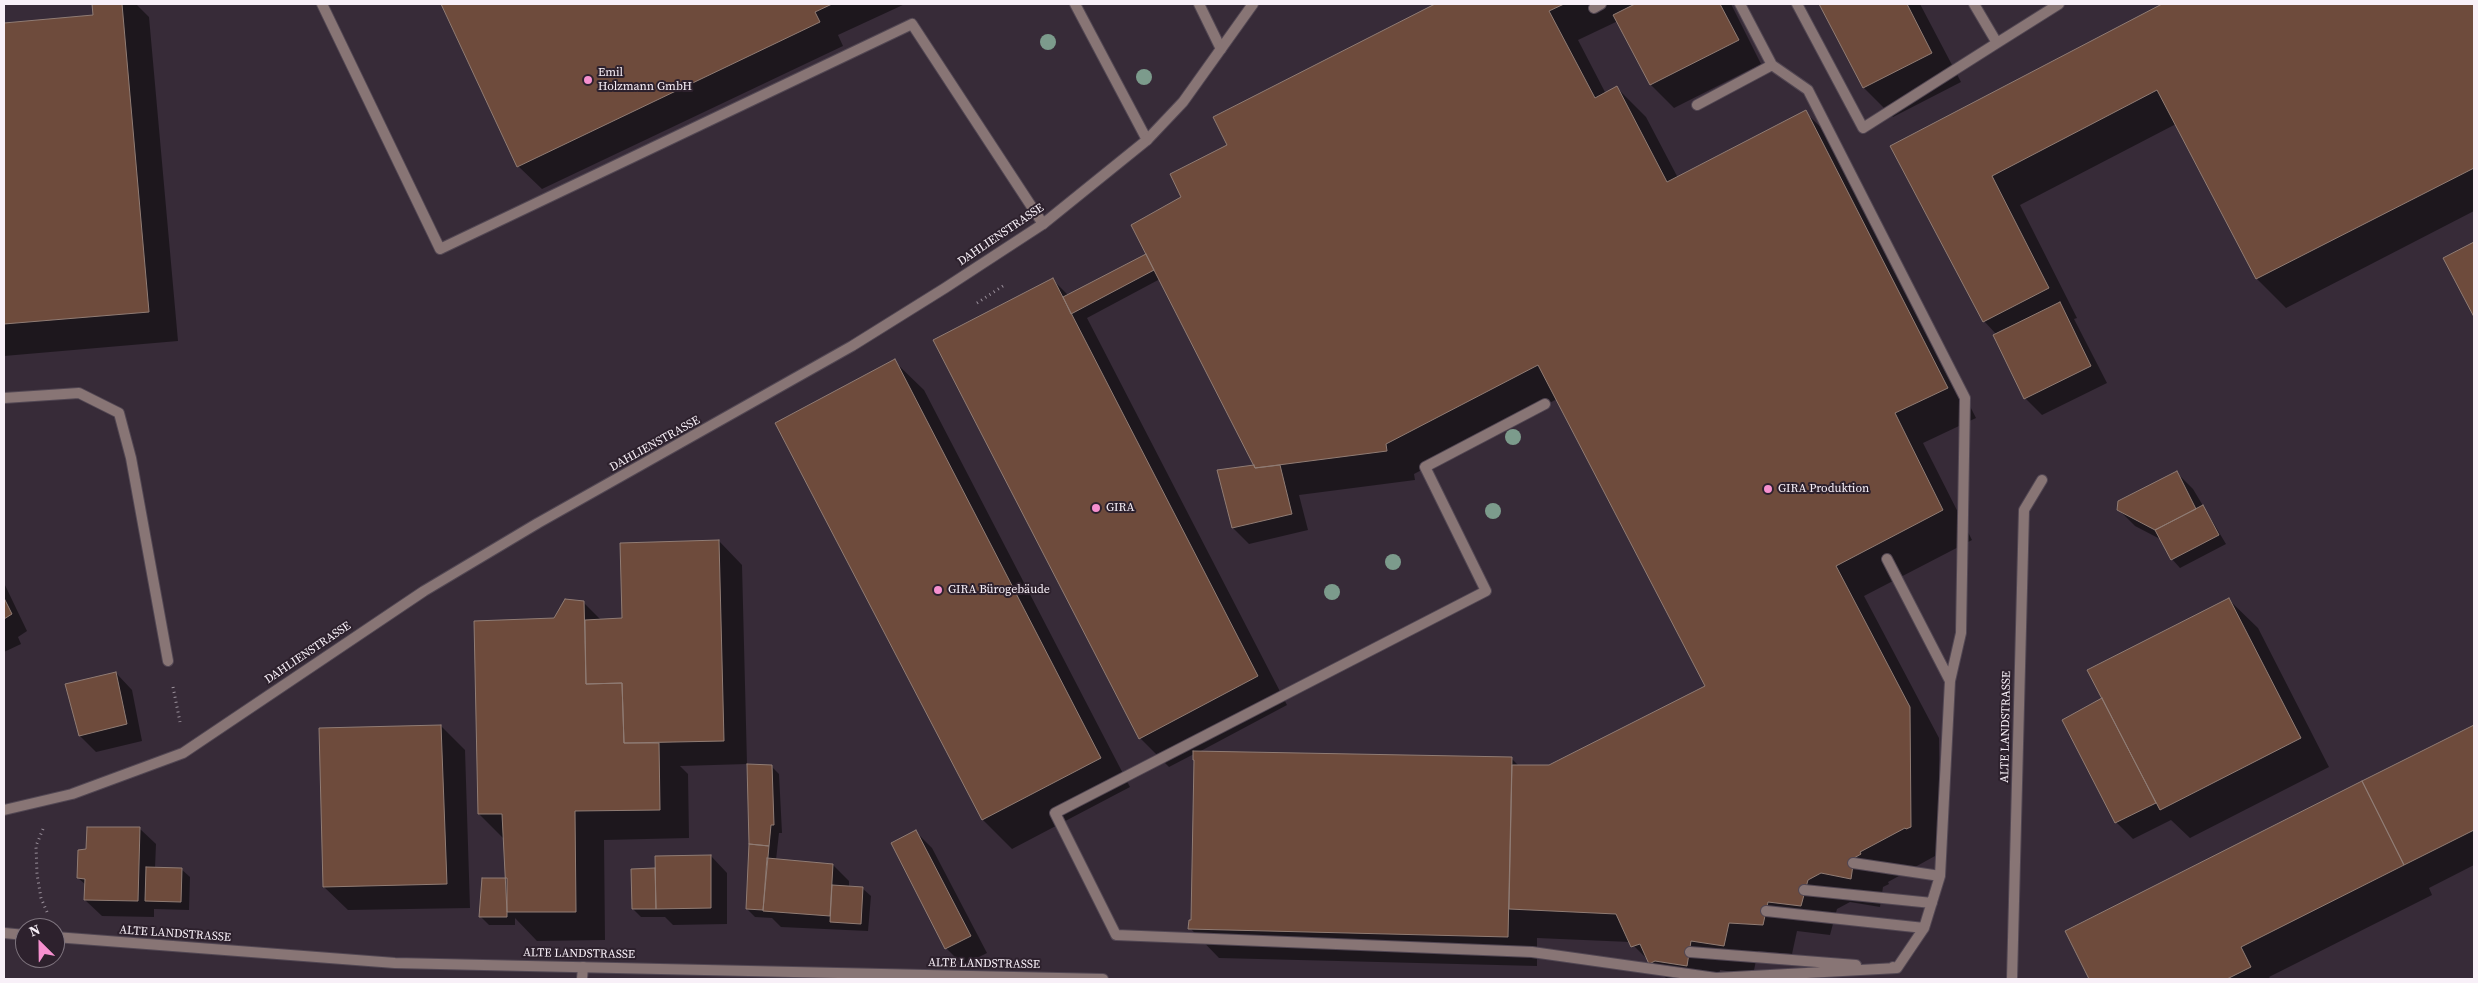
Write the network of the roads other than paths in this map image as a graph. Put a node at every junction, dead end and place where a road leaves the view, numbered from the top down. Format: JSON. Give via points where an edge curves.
{"nodes":[{"id":1,"x":322,"y":4,"type":"edge"},
{"id":2,"x":1076,"y":4,"type":"edge"},
{"id":3,"x":1199,"y":4,"type":"edge"},
{"id":4,"x":1253,"y":4,"type":"edge"},
{"id":5,"x":1740,"y":4,"type":"edge"},
{"id":6,"x":1797,"y":4,"type":"edge"},
{"id":7,"x":1974,"y":4,"type":"edge"},
{"id":8,"x":2059,"y":4,"type":"edge"},
{"id":9,"x":1996,"y":43,"type":"junction"},
{"id":10,"x":1220,"y":48,"type":"junction"},
{"id":11,"x":1772,"y":65,"type":"junction"},
{"id":12,"x":1698,"y":105,"type":"dead end"},
{"id":13,"x":1147,"y":140,"type":"junction"},
{"id":14,"x":1043,"y":224,"type":"junction"},
{"id":15,"x":4,"y":398,"type":"edge"},
{"id":16,"x":1544,"y":404,"type":"dead end"},
{"id":17,"x":2042,"y":480,"type":"dead end"},
{"id":18,"x":1886,"y":559,"type":"dead end"},
{"id":19,"x":168,"y":661,"type":"road end"},
{"id":20,"x":1950,"y":681,"type":"junction"},
{"id":21,"x":4,"y":810,"type":"edge"},
{"id":22,"x":1853,"y":863,"type":"dead end"},
{"id":23,"x":1940,"y":876,"type":"junction"},
{"id":24,"x":1804,"y":890,"type":"dead end"},
{"id":25,"x":1932,"y":902,"type":"junction"},
{"id":26,"x":1766,"y":911,"type":"dead end"},
{"id":27,"x":1924,"y":928,"type":"junction"},
{"id":28,"x":65,"y":938,"type":"edge"},
{"id":29,"x":1690,"y":952,"type":"dead end"},
{"id":30,"x":583,"y":967,"type":"junction"},
{"id":31,"x":1897,"y":968,"type":"junction"},
{"id":32,"x":582,"y":979,"type":"edge"},
{"id":33,"x":1103,"y":979,"type":"edge"},
{"id":34,"x":2012,"y":979,"type":"edge"}],
"edges":[{"from":1,"to":14,"type":"street","via":[[440,248],[912,24]]},
{"from":2,"to":13,"type":"street"},
{"from":3,"to":10,"type":"street"},
{"from":4,"to":10,"type":"street","name":"DAHLIENSTRASSE"},
{"from":5,"to":11,"type":"street"},
{"from":6,"to":9,"type":"street","via":[[1863,128]]},
{"from":7,"to":9,"type":"street"},
{"from":8,"to":9,"type":"street"},
{"from":10,"to":13,"type":"street","name":"DAHLIENSTRASSE","via":[[1183,102]]},
{"from":11,"to":12,"type":"street"},
{"from":11,"to":20,"type":"street","via":[[1808,90],[1965,398],[1961,633]]},
{"from":13,"to":14,"type":"street","name":"DAHLIENSTRASSE"},
{"from":14,"to":21,"type":"street","name":"DAHLIENSTRASSE","via":[[852,346],[424,591],[186,750],[72,794]]},
{"from":15,"to":19,"type":"street","via":[[78,393],[119,413]]},
{"from":16,"to":31,"type":"street","via":[[1425,467],[1486,591],[1055,813],[1116,935],[1532,952],[1716,978]]},
{"from":17,"to":34,"type":"street","name":"ALTE LANDSTRASSE","via":[[2024,510]]},
{"from":18,"to":20,"type":"street"},
{"from":20,"to":23,"type":"street"},
{"from":22,"to":23,"type":"street"},
{"from":23,"to":25,"type":"street"},
{"from":24,"to":25,"type":"street"},
{"from":25,"to":27,"type":"street"},
{"from":26,"to":27,"type":"street"},
{"from":27,"to":31,"type":"street"},
{"from":28,"to":30,"type":"street","name":"ALTE LANDSTRASSE","via":[[395,963]]},
{"from":29,"to":31,"type":"street"},
{"from":30,"to":32,"type":"street"},
{"from":30,"to":33,"type":"street","name":"ALTE LANDSTRASSE"}]}
